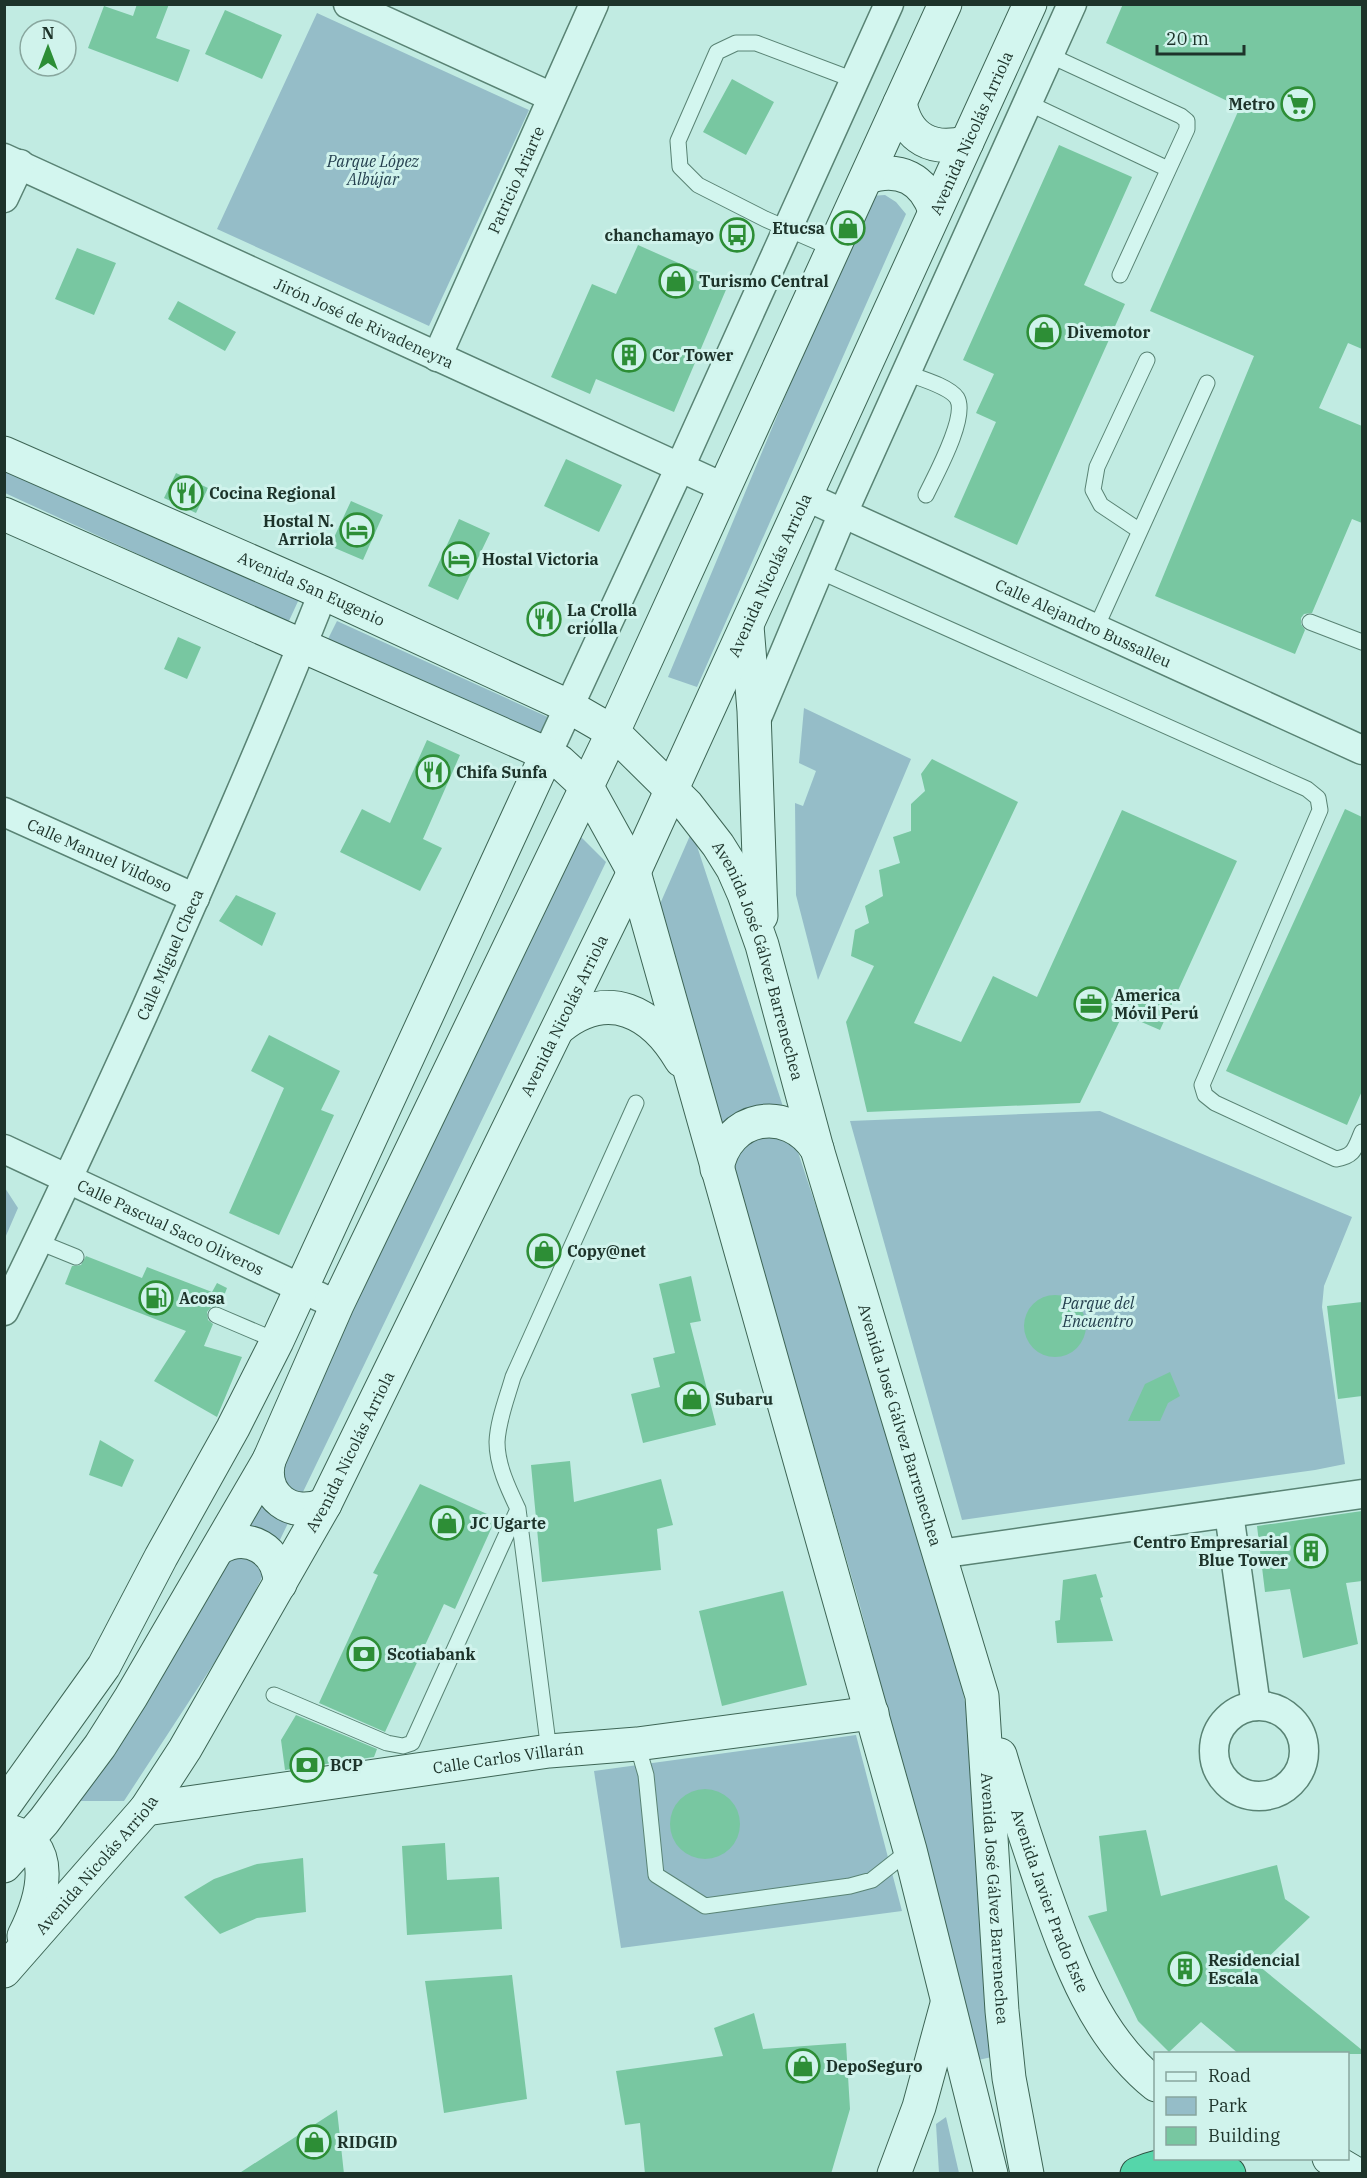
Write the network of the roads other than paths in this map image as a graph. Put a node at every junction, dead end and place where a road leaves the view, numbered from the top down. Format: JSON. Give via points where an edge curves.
{"nodes":[{"id":1,"x":348,"y":4,"type":"edge"},
{"id":2,"x":594,"y":4,"type":"edge"},
{"id":3,"x":889,"y":4,"type":"edge"},
{"id":4,"x":945,"y":4,"type":"edge"},
{"id":5,"x":1030,"y":4,"type":"edge"},
{"id":6,"x":1072,"y":4,"type":"edge"},
{"id":7,"x":1049,"y":56,"type":"junction"},
{"id":8,"x":854,"y":80,"type":"junction"},
{"id":9,"x":552,"y":97,"type":"junction"},
{"id":10,"x":900,"y":103,"type":"junction"},
{"id":11,"x":1028,"y":103,"type":"junction"},
{"id":12,"x":967,"y":142,"type":"junction"},
{"id":13,"x":12,"y":161,"type":"edge"},
{"id":14,"x":1168,"y":169,"type":"junction"},
{"id":15,"x":867,"y":177,"type":"junction"},
{"id":16,"x":4,"y":198,"type":"edge"},
{"id":17,"x":935,"y":211,"type":"junction"},
{"id":18,"x":788,"y":230,"type":"junction"},
{"id":19,"x":834,"y":249,"type":"junction"},
{"id":20,"x":1120,"y":275,"type":"dead end"},
{"id":21,"x":437,"y":357,"type":"junction"},
{"id":22,"x":1147,"y":360,"type":"dead end"},
{"id":23,"x":906,"y":373,"type":"junction"},
{"id":24,"x":1207,"y":383,"type":"dead end"},
{"id":25,"x":4,"y":453,"type":"edge"},
{"id":26,"x":680,"y":467,"type":"junction"},
{"id":27,"x":725,"y":488,"type":"junction"},
{"id":28,"x":926,"y":495,"type":"dead end"},
{"id":29,"x":805,"y":496,"type":"junction"},
{"id":30,"x":843,"y":513,"type":"junction"},
{"id":31,"x":4,"y":514,"type":"edge"},
{"id":32,"x":1140,"y":531,"type":"junction"},
{"id":33,"x":819,"y":571,"type":"junction"},
{"id":34,"x":323,"y":593,"type":"junction"},
{"id":35,"x":1310,"y":622,"type":"dead end"},
{"id":36,"x":747,"y":624,"type":"junction"},
{"id":37,"x":1096,"y":628,"type":"junction"},
{"id":38,"x":1362,"y":642,"type":"edge"},
{"id":39,"x":302,"y":645,"type":"junction"},
{"id":40,"x":568,"y":706,"type":"junction"},
{"id":41,"x":754,"y":725,"type":"junction"},
{"id":42,"x":613,"y":732,"type":"junction"},
{"id":43,"x":1362,"y":750,"type":"edge"},
{"id":44,"x":547,"y":753,"type":"junction"},
{"id":45,"x":587,"y":786,"type":"junction"},
{"id":46,"x":672,"y":788,"type":"junction"},
{"id":47,"x":4,"y":812,"type":"edge"},
{"id":48,"x":634,"y":872,"type":"junction"},
{"id":49,"x":195,"y":898,"type":"junction"},
{"id":50,"x":762,"y":945,"type":"junction"},
{"id":51,"x":560,"y":1028,"type":"junction"},
{"id":52,"x":693,"y":1079,"type":"junction"},
{"id":53,"x":636,"y":1103,"type":"dead end"},
{"id":54,"x":1362,"y":1132,"type":"edge"},
{"id":55,"x":4,"y":1149,"type":"edge"},
{"id":56,"x":817,"y":1149,"type":"junction"},
{"id":57,"x":717,"y":1169,"type":"junction"},
{"id":58,"x":69,"y":1179,"type":"junction"},
{"id":59,"x":39,"y":1242,"type":"junction"},
{"id":60,"x":76,"y":1257,"type":"dead end"},
{"id":61,"x":301,"y":1288,"type":"junction"},
{"id":62,"x":337,"y":1305,"type":"junction"},
{"id":63,"x":4,"y":1311,"type":"edge"},
{"id":64,"x":216,"y":1315,"type":"dead end"},
{"id":65,"x":277,"y":1341,"type":"junction"},
{"id":66,"x":269,"y":1460,"type":"junction"},
{"id":67,"x":1362,"y":1494,"type":"edge"},
{"id":68,"x":325,"y":1504,"type":"junction"},
{"id":69,"x":518,"y":1509,"type":"junction"},
{"id":70,"x":1229,"y":1513,"type":"junction"},
{"id":71,"x":219,"y":1548,"type":"junction"},
{"id":72,"x":939,"y":1554,"type":"junction"},
{"id":73,"x":280,"y":1584,"type":"junction"},
{"id":74,"x":274,"y":1695,"type":"dead end"},
{"id":75,"x":982,"y":1696,"type":"junction"},
{"id":76,"x":1256,"y":1706,"type":"dead end"},
{"id":77,"x":872,"y":1713,"type":"junction"},
{"id":78,"x":637,"y":1744,"type":"junction"},
{"id":79,"x":549,"y":1751,"type":"junction"},
{"id":80,"x":4,"y":1806,"type":"edge"},
{"id":81,"x":146,"y":1809,"type":"junction"},
{"id":82,"x":16,"y":1834,"type":"edge"},
{"id":83,"x":910,"y":1850,"type":"junction"},
{"id":84,"x":4,"y":1866,"type":"edge"},
{"id":85,"x":5,"y":1970,"type":"edge"},
{"id":86,"x":948,"y":2000,"type":"junction"},
{"id":87,"x":1154,"y":2084,"type":"edge"},
{"id":88,"x":1332,"y":2160,"type":"edge"},
{"id":89,"x":894,"y":2174,"type":"edge"},
{"id":90,"x":991,"y":2174,"type":"edge"},
{"id":91,"x":1027,"y":2174,"type":"edge"},
{"id":92,"x":1137,"y":2174,"type":"edge"},
{"id":93,"x":1229,"y":2174,"type":"edge"},
{"id":94,"x":1356,"y":2174,"type":"edge"}],
"edges":[{"from":1,"to":9,"type":"street"},
{"from":2,"to":9,"type":"street","name":"Patricio Ariarte"},
{"from":3,"to":8,"type":"street"},
{"from":4,"to":10,"type":"main road"},
{"from":5,"to":12,"type":"main road","name":"Avenida Nicolás Arriola"},
{"from":6,"to":7,"type":"street"},
{"from":7,"to":11,"type":"street"},
{"from":7,"to":14,"type":"lane","via":[[1187,121]]},
{"from":8,"to":18,"type":"street"},
{"from":8,"to":18,"type":"lane","via":[[756,42],[736,43],[717,52],[678,141],[680,167],[698,184]]},
{"from":9,"to":21,"type":"street","name":"Patricio Ariarte"},
{"from":10,"to":12,"type":"main road","via":[[908,126],[926,141],[946,146]]},
{"from":10,"to":15,"type":"main road"},
{"from":11,"to":14,"type":"lane"},
{"from":11,"to":23,"type":"street"},
{"from":12,"to":17,"type":"main road","name":"Avenida Nicolás Arriola"},
{"from":13,"to":16,"type":"street"},
{"from":13,"to":21,"type":"street","name":"Jirón José de Rivadeneyra"},
{"from":14,"to":20,"type":"lane"},
{"from":15,"to":17,"type":"main road","via":[[887,172],[908,176],[926,191]]},
{"from":15,"to":19,"type":"main road"},
{"from":17,"to":29,"type":"main road","name":"Avenida Nicolás Arriola"},
{"from":18,"to":19,"type":"lane"},
{"from":18,"to":26,"type":"street"},
{"from":19,"to":27,"type":"main road"},
{"from":21,"to":26,"type":"street","name":"Jirón José de Rivadeneyra"},
{"from":22,"to":32,"type":"lane","via":[[1097,467],[1093,490],[1101,505]]},
{"from":23,"to":28,"type":"lane","via":[[946,389],[956,397],[960,408],[954,434]]},
{"from":23,"to":30,"type":"street"},
{"from":24,"to":32,"type":"lane"},
{"from":25,"to":34,"type":"main road","name":"Avenida San Eugenio"},
{"from":26,"to":27,"type":"street","name":"Jirón José de Rivadeneyra"},
{"from":26,"to":40,"type":"street"},
{"from":27,"to":42,"type":"main road"},
{"from":29,"to":30,"type":"street","name":"Calle Alejandro Bussalleu"},
{"from":29,"to":36,"type":"main road","name":"Avenida Nicolás Arriola"},
{"from":30,"to":33,"type":"street"},
{"from":30,"to":37,"type":"street","name":"Calle Alejandro Bussalleu"},
{"from":31,"to":39,"type":"main road"},
{"from":32,"to":37,"type":"lane"},
{"from":33,"to":41,"type":"street"},
{"from":33,"to":54,"type":"lane","via":[[1307,789],[1318,798],[1320,810],[1202,1085],[1205,1095],[1215,1102],[1336,1158],[1353,1153]]},
{"from":34,"to":39,"type":"street","name":"Calle Miguel Checa"},
{"from":34,"to":40,"type":"main road","name":"Avenida San Eugenio"},
{"from":35,"to":38,"type":"lane"},
{"from":36,"to":41,"type":"main road"},
{"from":36,"to":46,"type":"main road","name":"Avenida Nicolás Arriola"},
{"from":37,"to":43,"type":"street","name":"Calle Alejandro Bussalleu"},
{"from":39,"to":44,"type":"main road"},
{"from":39,"to":49,"type":"street","name":"Calle Miguel Checa"},
{"from":40,"to":42,"type":"main road","name":"Avenida San Eugenio"},
{"from":40,"to":44,"type":"street"},
{"from":41,"to":50,"type":"main road"},
{"from":42,"to":45,"type":"main road"},
{"from":42,"to":46,"type":"main road","name":"Avenida José Gálvez Barrenechea"},
{"from":44,"to":45,"type":"main road"},
{"from":44,"to":61,"type":"main road"},
{"from":45,"to":48,"type":"main road"},
{"from":45,"to":62,"type":"main road"},
{"from":46,"to":48,"type":"main road","name":"Avenida Nicolás Arriola"},
{"from":46,"to":50,"type":"main road","name":"Avenida José Gálvez Barrenechea","via":[[733,869]]},
{"from":47,"to":49,"type":"street","name":"Calle Manuel Vildoso"},
{"from":48,"to":51,"type":"main road","name":"Avenida Nicolás Arriola"},
{"from":48,"to":52,"type":"main road"},
{"from":49,"to":58,"type":"street","name":"Calle Miguel Checa"},
{"from":50,"to":56,"type":"main road","name":"Avenida José Gálvez Barrenechea"},
{"from":51,"to":52,"type":"main road","via":[[592,1009],[616,1007],[634,1013],[660,1032]]},
{"from":51,"to":68,"type":"main road","name":"Avenida Nicolás Arriola"},
{"from":52,"to":57,"type":"main road"},
{"from":53,"to":69,"type":"lane","via":[[513,1377],[500,1419],[500,1464]]},
{"from":55,"to":58,"type":"street","name":"Calle Pascual Saco Oliveros"},
{"from":56,"to":57,"type":"main road","via":[[797,1128],[778,1122],[758,1122],[740,1130],[726,1143]]},
{"from":56,"to":72,"type":"main road","name":"Avenida José Gálvez Barrenechea"},
{"from":57,"to":77,"type":"main road"},
{"from":58,"to":59,"type":"street","name":"Calle Miguel Checa"},
{"from":58,"to":61,"type":"street","name":"Calle Pascual Saco Oliveros"},
{"from":59,"to":60,"type":"lane"},
{"from":59,"to":63,"type":"street","name":"Calle Miguel Checa"},
{"from":61,"to":62,"type":"street","name":"Calle Pascual Saco Oliveros"},
{"from":61,"to":65,"type":"main road"},
{"from":62,"to":66,"type":"main road"},
{"from":64,"to":65,"type":"lane"},
{"from":65,"to":80,"type":"main road","via":[[104,1666]]},
{"from":66,"to":68,"type":"main road","via":[[268,1483],[281,1502],[303,1510]]},
{"from":66,"to":71,"type":"main road"},
{"from":67,"to":70,"type":"street"},
{"from":68,"to":73,"type":"main road","name":"Avenida Nicolás Arriola"},
{"from":69,"to":74,"type":"lane","via":[[412,1743],[387,1743]]},
{"from":69,"to":79,"type":"lane"},
{"from":70,"to":72,"type":"street"},
{"from":70,"to":76,"type":"street"},
{"from":71,"to":73,"type":"main road","via":[[244,1541],[261,1546],[278,1567]]},
{"from":71,"to":82,"type":"main road","via":[[100,1746]]},
{"from":72,"to":75,"type":"main road","name":"Avenida José Gálvez Barrenechea"},
{"from":73,"to":81,"type":"main road","name":"Avenida Nicolás Arriola"},
{"from":75,"to":87,"type":"main road","name":"Avenida Javier Prado Este","via":[[1016,1811],[1074,1970],[1102,2026],[1129,2061]]},
{"from":75,"to":91,"type":"main road","name":"Avenida José Gálvez Barrenechea","via":[[1002,2011],[1009,2078]]},
{"from":77,"to":78,"type":"main road","name":"Calle Carlos Villarán"},
{"from":77,"to":83,"type":"main road"},
{"from":78,"to":79,"type":"main road","name":"Calle Carlos Villarán"},
{"from":78,"to":83,"type":"lane","via":[[646,1775],[656,1875],[705,1906],[872,1880]]},
{"from":79,"to":81,"type":"main road","name":"Calle Carlos Villarán"},
{"from":81,"to":85,"type":"main road","name":"Avenida Nicolás Arriola"},
{"from":82,"to":84,"type":"main road"},
{"from":82,"to":85,"type":"main road","via":[[36,1850],[42,1865],[41,1892],[31,1921]]},
{"from":83,"to":86,"type":"main road"},
{"from":86,"to":89,"type":"main road","via":[[913,2127]]},
{"from":86,"to":90,"type":"main road"},
{"from":88,"to":94,"type":"main road"},
{"from":92,"to":93,"type":"highway","via":[[1173,2164],[1205,2166]]}]}
